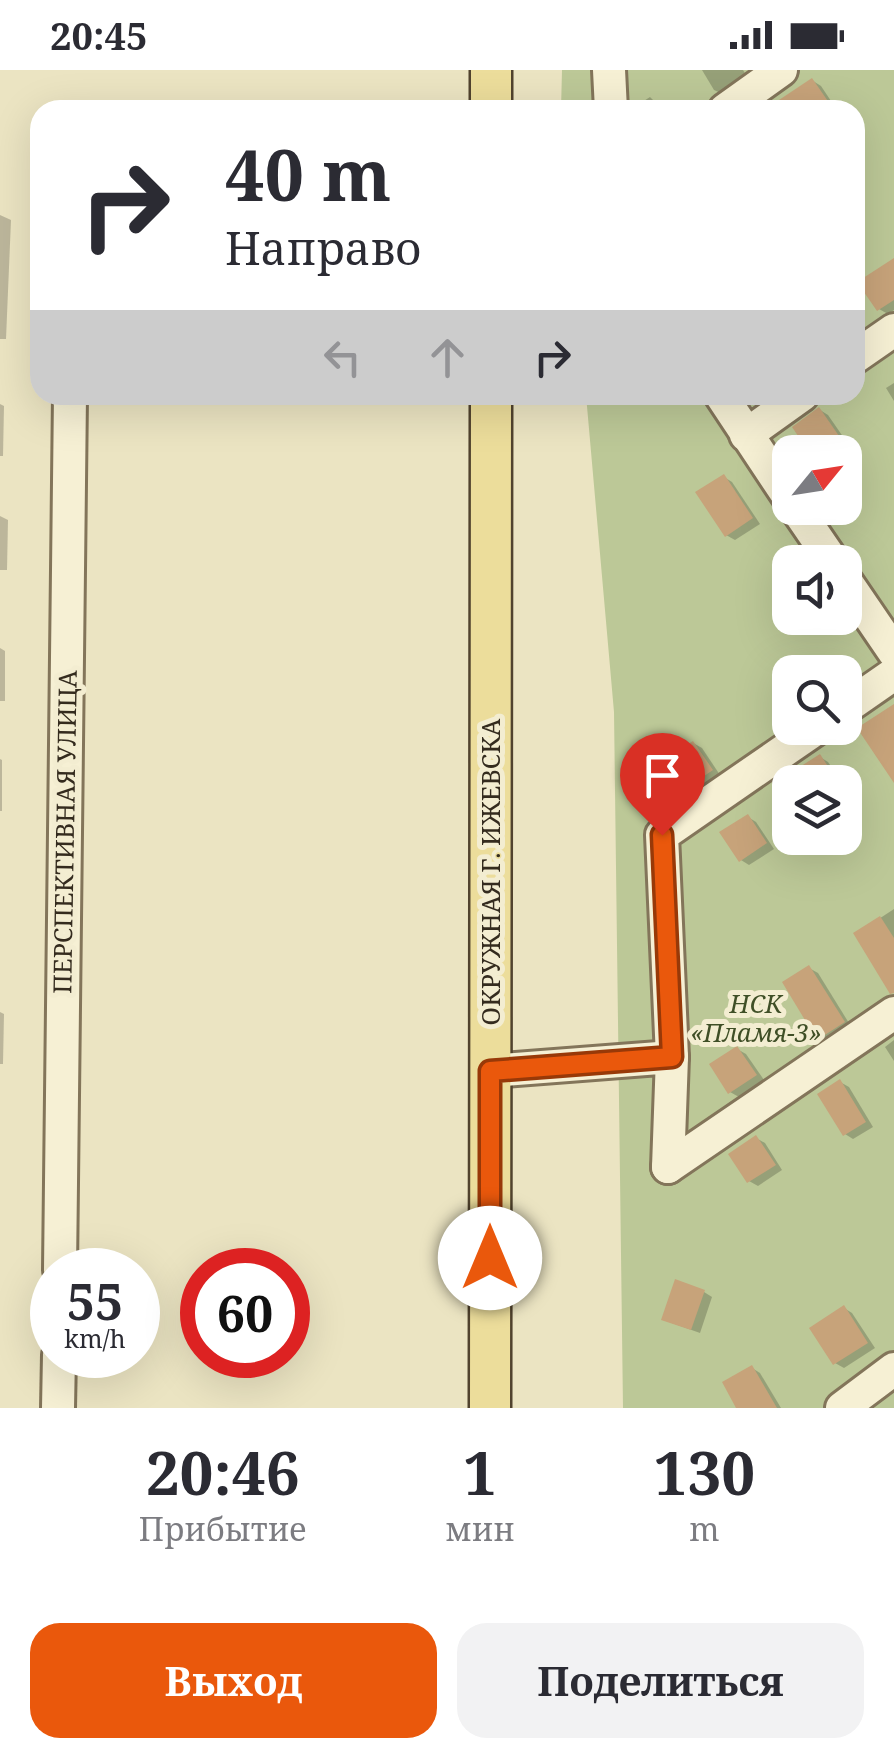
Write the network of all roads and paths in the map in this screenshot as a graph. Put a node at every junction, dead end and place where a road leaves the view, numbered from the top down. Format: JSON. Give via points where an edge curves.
{"nodes":[{"id":1,"x":491,"y":70,"type":"edge"},
{"id":2,"x":609,"y":70,"type":"edge"},
{"id":3,"x":781,"y":70,"type":"edge"},
{"id":4,"x":491,"y":100,"type":"edge"},
{"id":5,"x":610,"y":100,"type":"edge"},
{"id":6,"x":739,"y":100,"type":"edge"},
{"id":7,"x":894,"y":330,"type":"edge"},
{"id":8,"x":865,"y":351,"type":"edge"},
{"id":9,"x":70,"y":405,"type":"edge"},
{"id":10,"x":491,"y":405,"type":"edge"},
{"id":11,"x":727,"y":405,"type":"edge"},
{"id":12,"x":788,"y":405,"type":"edge"},
{"id":13,"x":746,"y":435,"type":"junction"},
{"id":14,"x":772,"y":473,"type":"edge"},
{"id":15,"x":862,"y":605,"type":"edge"},
{"id":16,"x":894,"y":652,"type":"edge"},
{"id":17,"x":894,"y":674,"type":"edge"},
{"id":18,"x":862,"y":696,"type":"edge"},
{"id":19,"x":792,"y":745,"type":"edge"},
{"id":20,"x":894,"y":1013,"type":"edge"},
{"id":21,"x":672,"y":1057,"type":"junction"},
{"id":22,"x":490,"y":1071,"type":"junction"},
{"id":23,"x":60,"y":1248,"type":"edge"},
{"id":24,"x":894,"y":1369,"type":"edge"},
{"id":25,"x":59,"y":1378,"type":"edge"},
{"id":26,"x":58,"y":1408,"type":"edge"},
{"id":27,"x":490,"y":1408,"type":"edge"},
{"id":28,"x":842,"y":1408,"type":"edge"}],
"edges":[{"from":1,"to":4,"type":"main road"},
{"from":2,"to":5,"type":"street"},
{"from":3,"to":6,"type":"street"},
{"from":7,"to":8,"type":"street"},
{"from":9,"to":23,"type":"street","name":"ПЕРСПЕКТИВНАЯ УЛИЦА"},
{"from":10,"to":22,"type":"main road","name":"ОКРУЖНАЯ Г. ИЖЕВСКА"},
{"from":11,"to":13,"type":"street"},
{"from":12,"to":13,"type":"street"},
{"from":13,"to":14,"type":"street"},
{"from":15,"to":16,"type":"street"},
{"from":17,"to":18,"type":"street"},
{"from":19,"to":21,"type":"street","via":[[662,835]]},
{"from":20,"to":21,"type":"street","via":[[668,1167]]},
{"from":21,"to":22,"type":"street"},
{"from":22,"to":27,"type":"main road","name":"ОКРУЖНАЯ Г. ИЖЕВСКА"},
{"from":24,"to":28,"type":"street"},
{"from":25,"to":26,"type":"street"}]}
